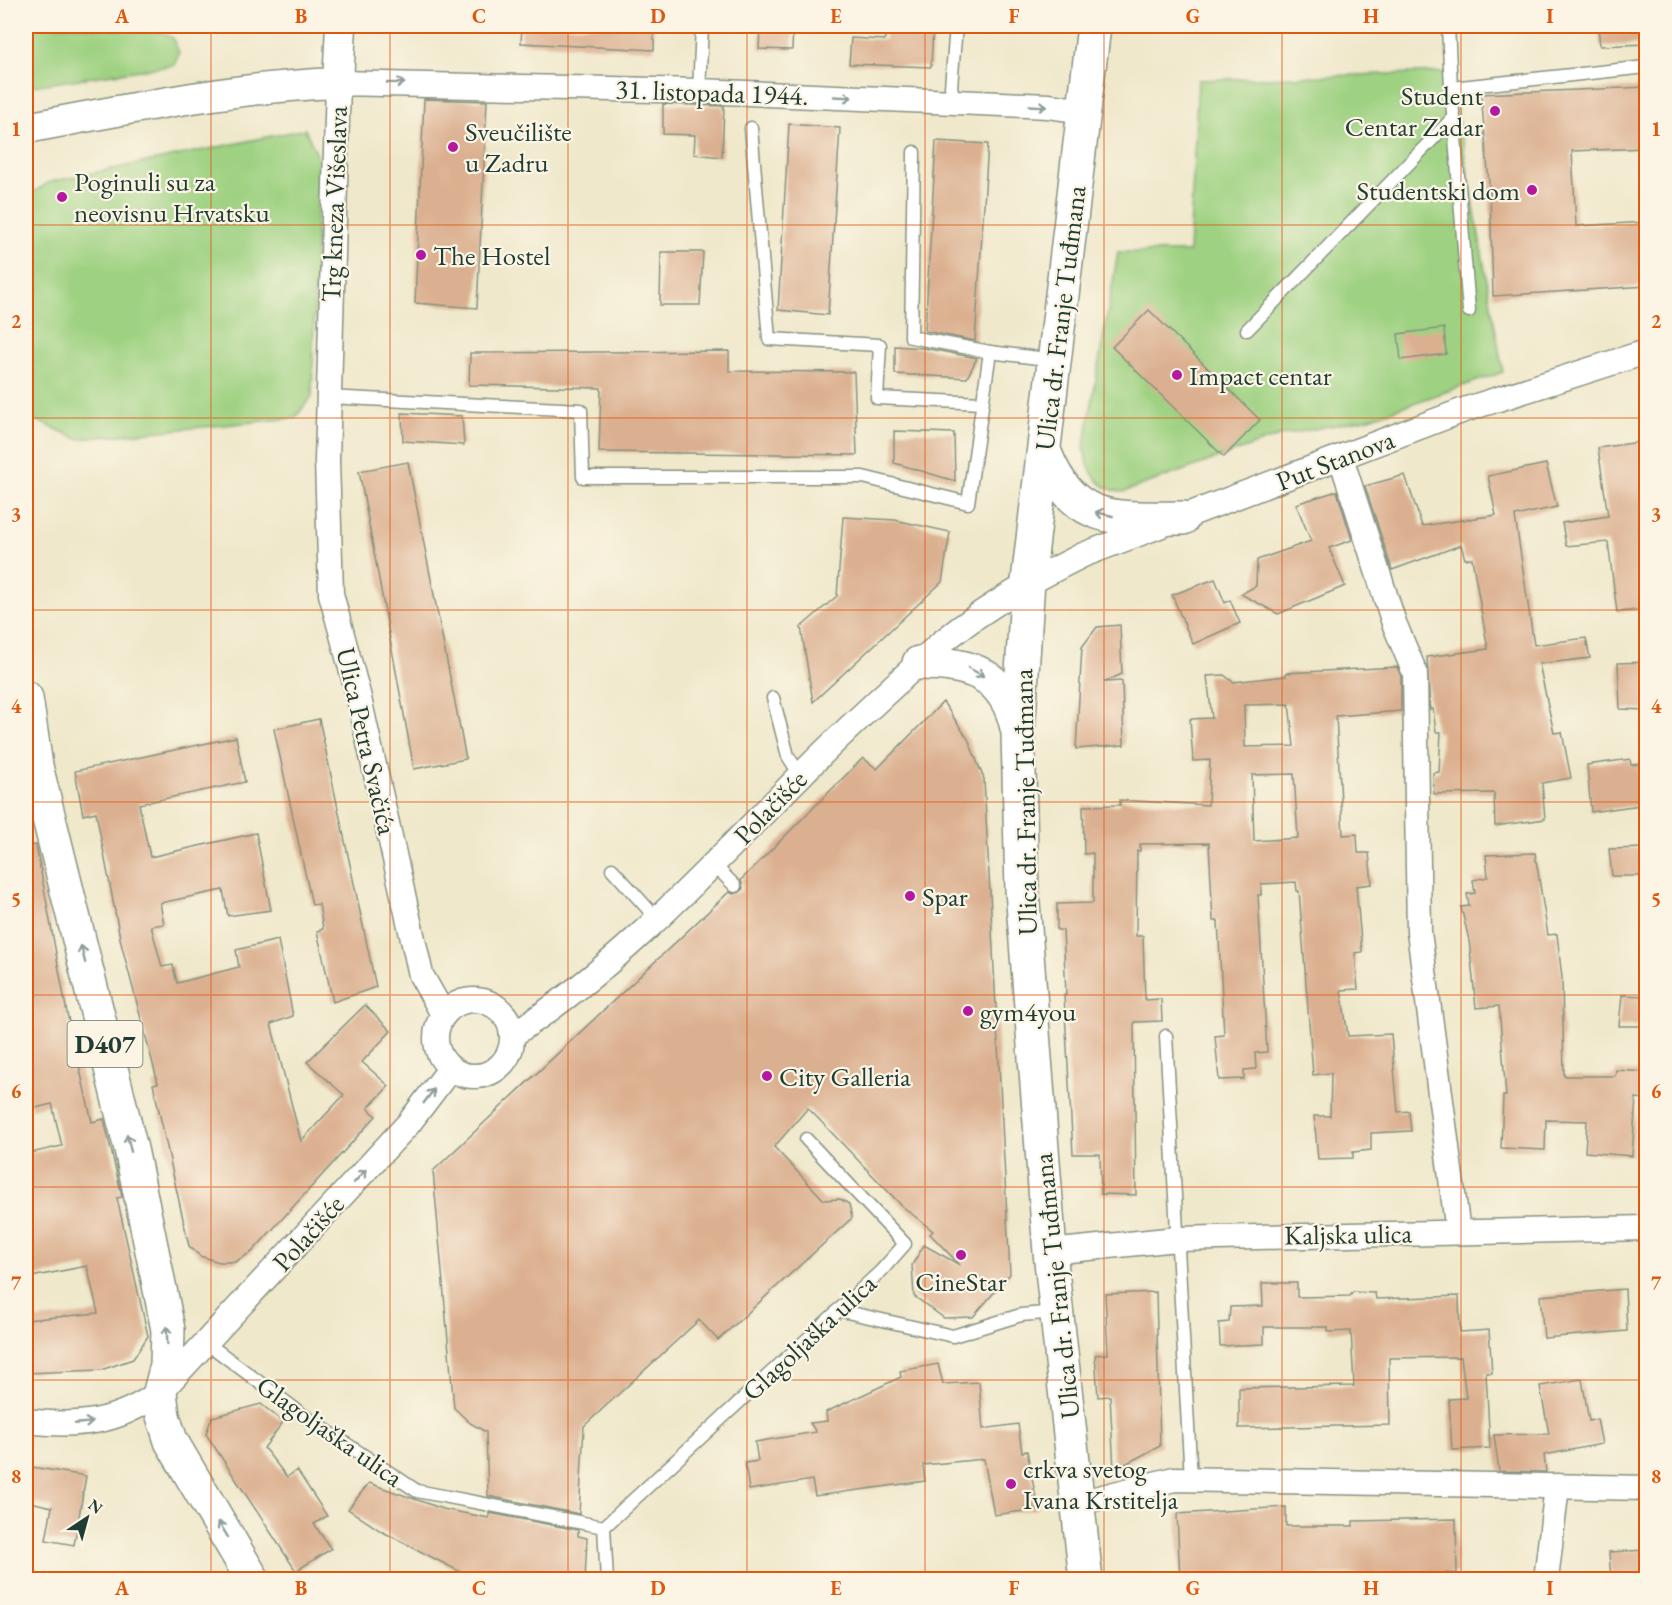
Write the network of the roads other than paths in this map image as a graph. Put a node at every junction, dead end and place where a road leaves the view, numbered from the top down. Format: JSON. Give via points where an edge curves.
{"nodes":[{"id":1,"x":341,"y":26,"type":"edge"},
{"id":2,"x":702,"y":26,"type":"edge"},
{"id":3,"x":956,"y":26,"type":"edge"},
{"id":4,"x":1094,"y":26,"type":"edge"},
{"id":5,"x":1448,"y":26,"type":"edge"},
{"id":6,"x":1647,"y":68,"type":"edge"},
{"id":7,"x":338,"y":82,"type":"junction"},
{"id":8,"x":1451,"y":88,"type":"junction"},
{"id":9,"x":699,"y":91,"type":"junction"},
{"id":10,"x":955,"y":102,"type":"junction"},
{"id":11,"x":1085,"y":111,"type":"junction"},
{"id":12,"x":1454,"y":117,"type":"junction"},
{"id":13,"x":26,"y":128,"type":"edge"},
{"id":14,"x":751,"y":128,"type":"dead end"},
{"id":15,"x":914,"y":152,"type":"dead end"},
{"id":16,"x":1469,"y":311,"type":"dead end"},
{"id":17,"x":1248,"y":330,"type":"dead end"},
{"id":18,"x":990,"y":352,"type":"junction"},
{"id":19,"x":1647,"y":352,"type":"edge"},
{"id":20,"x":1056,"y":360,"type":"junction"},
{"id":21,"x":328,"y":397,"type":"junction"},
{"id":22,"x":982,"y":403,"type":"junction"},
{"id":23,"x":1045,"y":453,"type":"junction"},
{"id":24,"x":1341,"y":458,"type":"junction"},
{"id":25,"x":327,"y":460,"type":"joint"},
{"id":26,"x":1184,"y":518,"type":"junction"},
{"id":27,"x":1028,"y":581,"type":"junction"},
{"id":28,"x":919,"y":663,"type":"junction"},
{"id":29,"x":26,"y":698,"type":"edge"},
{"id":30,"x":773,"y":698,"type":"dead end"},
{"id":31,"x":1018,"y":732,"type":"junction"},
{"id":32,"x":800,"y":775,"type":"junction"},
{"id":33,"x":714,"y":865,"type":"junction"},
{"id":34,"x":612,"y":869,"type":"dead end"},
{"id":35,"x":735,"y":886,"type":"dead end"},
{"id":36,"x":657,"y":919,"type":"junction"},
{"id":37,"x":443,"y":1014,"type":"junction"},
{"id":38,"x":512,"y":1035,"type":"junction"},
{"id":39,"x":1166,"y":1036,"type":"dead end"},
{"id":40,"x":450,"y":1069,"type":"junction"},
{"id":41,"x":806,"y":1139,"type":"dead end"},
{"id":42,"x":1647,"y":1228,"type":"edge"},
{"id":43,"x":1458,"y":1232,"type":"junction"},
{"id":44,"x":1177,"y":1239,"type":"junction"},
{"id":45,"x":1050,"y":1252,"type":"junction"},
{"id":46,"x":838,"y":1310,"type":"junction"},
{"id":47,"x":1057,"y":1312,"type":"junction"},
{"id":48,"x":207,"y":1343,"type":"junction"},
{"id":49,"x":160,"y":1392,"type":"junction"},
{"id":50,"x":26,"y":1421,"type":"edge"},
{"id":51,"x":1191,"y":1479,"type":"junction"},
{"id":52,"x":1557,"y":1486,"type":"junction"},
{"id":53,"x":1647,"y":1488,"type":"edge"},
{"id":54,"x":1079,"y":1503,"type":"junction"},
{"id":55,"x":604,"y":1527,"type":"junction"},
{"id":56,"x":253,"y":1580,"type":"edge"},
{"id":57,"x":607,"y":1580,"type":"edge"},
{"id":58,"x":1086,"y":1580,"type":"edge"},
{"id":59,"x":1546,"y":1580,"type":"edge"}],
"edges":[{"from":1,"to":7,"type":"street"},
{"from":2,"to":9,"type":"lane"},
{"from":3,"to":10,"type":"lane","via":[[951,87]]},
{"from":4,"to":11,"type":"main road","name":"Ulica dr. Franje Tuđmana"},
{"from":5,"to":8,"type":"lane"},
{"from":6,"to":8,"type":"lane"},
{"from":7,"to":9,"type":"street","name":"31. listopada 1944.","one_way":true},
{"from":7,"to":13,"type":"street","name":"Trg kneza Višeslava","via":[[259,87]]},
{"from":7,"to":21,"type":"street","name":"Trg kneza Višeslava"},
{"from":8,"to":12,"type":"lane"},
{"from":9,"to":10,"type":"street","name":"31. listopada 1944.","one_way":true},
{"from":10,"to":11,"type":"street","name":"31. listopada 1944.","one_way":true},
{"from":11,"to":20,"type":"main road","name":"Ulica dr. Franje Tuđmana"},
{"from":12,"to":16,"type":"lane"},
{"from":12,"to":17,"type":"lane"},
{"from":14,"to":22,"type":"lane","via":[[769,339],[880,345],[877,398]]},
{"from":15,"to":18,"type":"lane","via":[[911,337]]},
{"from":18,"to":20,"type":"lane"},
{"from":18,"to":22,"type":"lane"},
{"from":19,"to":24,"type":"street","name":"Put Stanova","via":[[1464,410]]},
{"from":20,"to":23,"type":"main road","name":"Ulica dr. Franje Tuđmana"},
{"from":21,"to":22,"type":"lane","via":[[581,410],[583,477],[863,477],[968,503]]},
{"from":21,"to":25,"type":"street","name":"Trg kneza Višeslava"},
{"from":26,"to":23,"type":"main road","one_way":true,"via":[[1099,514],[1067,493]]},
{"from":23,"to":27,"type":"main road","name":"Ulica dr. Franje Tuđmana"},
{"from":24,"to":26,"type":"street","name":"Put Stanova"},
{"from":24,"to":43,"type":"street","via":[[1394,623],[1415,673],[1419,932]]},
{"from":25,"to":37,"type":"street","name":"Ulica Petra Svačića","via":[[331,594],[358,694],[421,975]]},
{"from":26,"to":27,"type":"street","name":"Put Stanova","via":[[1083,555]]},
{"from":27,"to":28,"type":"street","name":"Polačišće","via":[[965,624]]},
{"from":27,"to":31,"type":"main road","name":"Ulica dr. Franje Tuđmana"},
{"from":28,"to":31,"type":"main road","one_way":true,"via":[[952,663],[981,674],[998,688],[1013,709]]},
{"from":28,"to":32,"type":"street","name":"Polačišće"},
{"from":49,"to":29,"type":"main road","number":"D407","one_way":true,"via":[[167,1365],[168,1330],[131,1149],[36,766]]},
{"from":30,"to":32,"type":"lane","via":[[788,756]]},
{"from":31,"to":45,"type":"main road","name":"Ulica dr. Franje Tuđmana","via":[[1022,890]]},
{"from":32,"to":33,"type":"street","name":"Polačišće"},
{"from":33,"to":35,"type":"lane"},
{"from":33,"to":36,"type":"street","name":"Polačišće"},
{"from":34,"to":36,"type":"lane"},
{"from":36,"to":38,"type":"street","name":"Polačišće","via":[[544,1014]]},
{"from":37,"to":38,"type":"street","via":[[465,1001],[484,1002],[501,1011]]},
{"from":37,"to":40,"type":"street","via":[[437,1025],[436,1049]]},
{"from":38,"to":40,"type":"street","via":[[507,1059],[492,1072],[474,1077]]},
{"from":39,"to":44,"type":"lane"},
{"from":48,"to":40,"type":"street","name":"Polačišće","one_way":true,"via":[[409,1123]]},
{"from":41,"to":46,"type":"lane","name":"Glagoljaška ulica","via":[[905,1244]]},
{"from":42,"to":43,"type":"street","name":"Kaljska ulica"},
{"from":43,"to":44,"type":"street","name":"Kaljska ulica"},
{"from":44,"to":45,"type":"street","name":"Kaljska ulica"},
{"from":44,"to":51,"type":"lane"},
{"from":45,"to":47,"type":"main road","name":"Ulica dr. Franje Tuđmana"},
{"from":46,"to":47,"type":"lane","via":[[953,1336],[1021,1315]]},
{"from":46,"to":55,"type":"lane","name":"Glagoljaška ulica"},
{"from":47,"to":54,"type":"main road","name":"Ulica dr. Franje Tuđmana"},
{"from":48,"to":49,"type":"street","name":"Polačišće"},
{"from":48,"to":55,"type":"lane","name":"Glagoljaška ulica","via":[[303,1415],[417,1491]]},
{"from":50,"to":49,"type":"street","name":"Polačišće","one_way":true,"via":[[61,1425],[101,1422],[139,1408]]},
{"from":56,"to":49,"type":"main road","number":"D407","one_way":true,"via":[[171,1441]]},
{"from":51,"to":52,"type":"street"},
{"from":51,"to":54,"type":"street","via":[[1174,1479]]},
{"from":52,"to":53,"type":"street"},
{"from":52,"to":59,"type":"street"},
{"from":54,"to":58,"type":"main road","name":"Ulica dr. Franje Tuđmana"},
{"from":55,"to":57,"type":"lane"}]}
